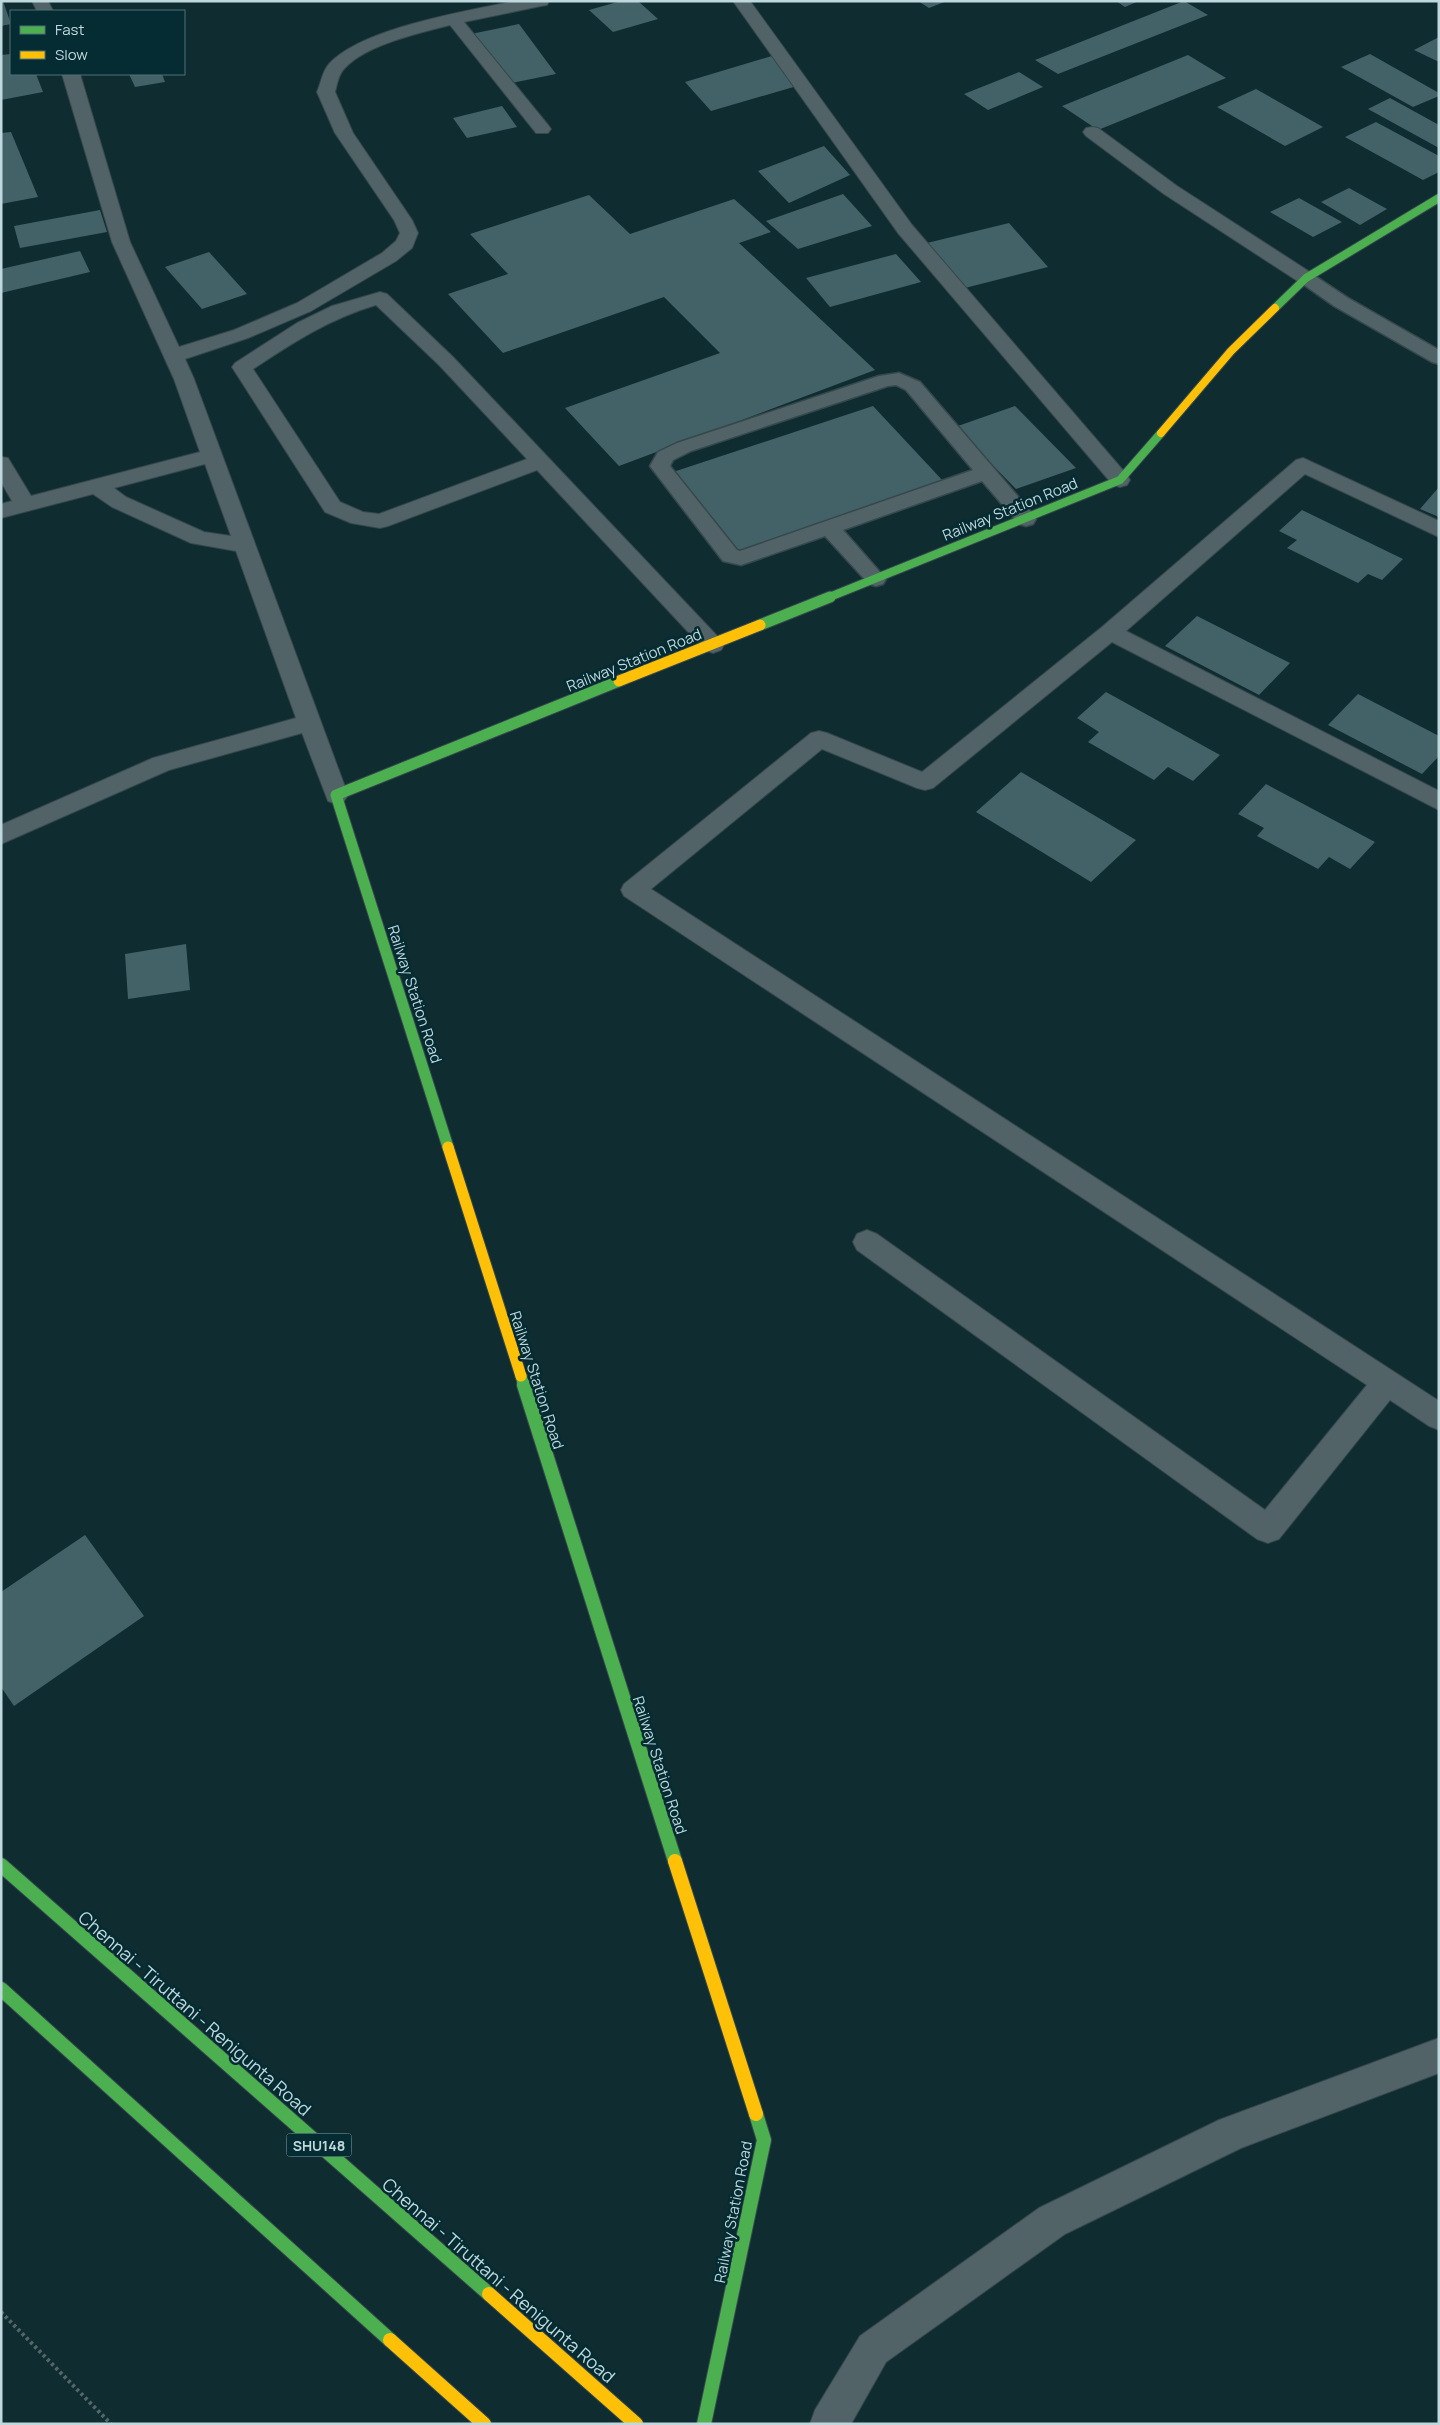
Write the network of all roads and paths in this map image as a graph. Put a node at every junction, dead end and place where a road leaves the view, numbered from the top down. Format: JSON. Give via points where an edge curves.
{"nodes":[{"id":1,"x":541,"y":1,"type":"edge"},
{"id":2,"x":741,"y":1,"type":"edge"},
{"id":3,"x":454,"y":20,"type":"junction"},
{"id":4,"x":71,"y":75,"type":"edge"},
{"id":5,"x":542,"y":129,"type":"dead end"},
{"id":6,"x":1092,"y":132,"type":"dead end"},
{"id":7,"x":1439,"y":198,"type":"edge"},
{"id":8,"x":1306,"y":278,"type":"junction"},
{"id":9,"x":173,"y":356,"type":"junction"},
{"id":10,"x":1439,"y":358,"type":"edge"},
{"id":11,"x":212,"y":456,"type":"junction"},
{"id":12,"x":540,"y":462,"type":"junction"},
{"id":13,"x":1,"y":464,"type":"edge"},
{"id":14,"x":987,"y":472,"type":"junction"},
{"id":15,"x":1120,"y":480,"type":"junction"},
{"id":16,"x":97,"y":486,"type":"junction"},
{"id":17,"x":25,"y":505,"type":"junction"},
{"id":18,"x":1,"y":511,"type":"edge"},
{"id":19,"x":1026,"y":519,"type":"junction"},
{"id":20,"x":829,"y":527,"type":"junction"},
{"id":21,"x":1439,"y":530,"type":"edge"},
{"id":22,"x":244,"y":545,"type":"junction"},
{"id":23,"x":876,"y":579,"type":"junction"},
{"id":24,"x":1110,"y":632,"type":"junction"},
{"id":25,"x":713,"y":645,"type":"junction"},
{"id":26,"x":309,"y":723,"type":"junction"},
{"id":27,"x":336,"y":795,"type":"junction"},
{"id":28,"x":1439,"y":802,"type":"edge"},
{"id":29,"x":1,"y":835,"type":"edge"},
{"id":30,"x":867,"y":1242,"type":"dead end"},
{"id":31,"x":1386,"y":1383,"type":"junction"},
{"id":32,"x":1439,"y":1417,"type":"edge"},
{"id":33,"x":1,"y":1865,"type":"edge"},
{"id":34,"x":1,"y":1989,"type":"edge"},
{"id":35,"x":1439,"y":2055,"type":"edge"},
{"id":36,"x":1,"y":2312,"type":"edge"},
{"id":37,"x":110,"y":2424,"type":"edge"},
{"id":38,"x":484,"y":2424,"type":"edge"},
{"id":39,"x":636,"y":2424,"type":"edge"},
{"id":40,"x":704,"y":2424,"type":"edge"},
{"id":41,"x":829,"y":2424,"type":"edge"}],
"edges":[{"from":1,"to":3,"type":"street"},
{"from":2,"to":15,"type":"street","via":[[905,229]]},
{"from":3,"to":5,"type":"street"},
{"from":3,"to":9,"type":"street","via":[[394,36],[359,51],[336,67],[326,92],[344,133],[410,232],[405,244],[389,257],[304,307],[241,334]]},
{"from":4,"to":9,"type":"street","via":[[121,242]]},
{"from":6,"to":8,"type":"street","via":[[1199,210]]},
{"from":7,"to":8,"type":"street","name":"Railway Station Road"},
{"from":8,"to":10,"type":"lane","via":[[1341,302]]},
{"from":8,"to":15,"type":"street","name":"Railway Station Road","via":[[1231,350]]},
{"from":9,"to":11,"type":"street"},
{"from":11,"to":16,"type":"street"},
{"from":11,"to":22,"type":"street"},
{"from":12,"to":12,"type":"street","via":[[446,361],[380,298],[339,310],[304,327],[242,367],[332,508],[359,518],[380,521]]},
{"from":12,"to":25,"type":"street"},
{"from":13,"to":17,"type":"street"},
{"from":14,"to":19,"type":"lane"},
{"from":14,"to":20,"type":"lane"},
{"from":14,"to":20,"type":"lane","via":[[914,386],[899,379],[886,380],[684,447],[665,456],[660,466],[730,556],[741,558]]},
{"from":15,"to":19,"type":"street","name":"Railway Station Road"},
{"from":16,"to":17,"type":"street"},
{"from":16,"to":22,"type":"street","via":[[119,502],[199,538]]},
{"from":17,"to":18,"type":"street"},
{"from":19,"to":23,"type":"street","name":"Railway Station Road"},
{"from":20,"to":23,"type":"lane"},
{"from":21,"to":24,"type":"street","via":[[1302,465]]},
{"from":22,"to":26,"type":"street"},
{"from":23,"to":25,"type":"street","name":"Railway Station Road"},
{"from":24,"to":28,"type":"street"},
{"from":24,"to":31,"type":"street","via":[[925,782],[819,739],[633,890]]},
{"from":25,"to":27,"type":"street","name":"Railway Station Road"},
{"from":26,"to":27,"type":"street"},
{"from":26,"to":29,"type":"street","via":[[161,764]]},
{"from":27,"to":40,"type":"street","name":"Railway Station Road","via":[[764,2140]]},
{"from":30,"to":31,"type":"street","via":[[1268,1529]]},
{"from":31,"to":32,"type":"street"},
{"from":33,"to":39,"type":"street","name":"Chennai - Tiruttani - Renigunta Road","number":"SHU148"},
{"from":34,"to":38,"type":"street"},
{"from":35,"to":41,"type":"street","via":[[1232,2133],[1052,2221],[873,2349]]},
{"from":36,"to":37,"type":"path"}]}
